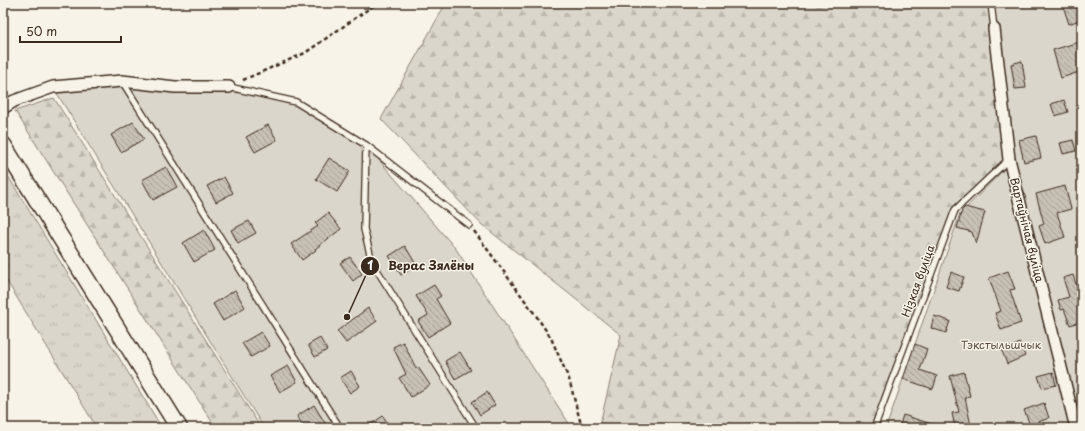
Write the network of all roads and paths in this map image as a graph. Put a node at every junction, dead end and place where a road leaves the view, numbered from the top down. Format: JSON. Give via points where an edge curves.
{"nodes":[{"id":1,"x":377,"y":3,"type":"edge"},
{"id":2,"x":945,"y":3,"type":"edge"},
{"id":3,"x":991,"y":3,"type":"edge"},
{"id":4,"x":994,"y":29,"type":"joint"},
{"id":5,"x":122,"y":81,"type":"junction"},
{"id":6,"x":229,"y":87,"type":"junction"},
{"id":7,"x":3,"y":108,"type":"edge"},
{"id":8,"x":3,"y":145,"type":"edge"},
{"id":9,"x":366,"y":145,"type":"junction"},
{"id":10,"x":1009,"y":159,"type":"junction"},
{"id":11,"x":469,"y":225,"type":"joint"},
{"id":12,"x":179,"y":428,"type":"edge"},
{"id":13,"x":340,"y":428,"type":"edge"},
{"id":14,"x":476,"y":428,"type":"edge"},
{"id":15,"x":582,"y":428,"type":"edge"},
{"id":16,"x":874,"y":428,"type":"edge"},
{"id":17,"x":1076,"y":428,"type":"edge"}],
"edges":[{"from":1,"to":6,"type":"path","via":[[305,53]]},
{"from":2,"to":3,"type":"path"},
{"from":3,"to":4,"type":"lane"},
{"from":4,"to":10,"type":"street","name":"Вартаўнічая вуліца"},
{"from":5,"to":6,"type":"street","via":[[175,87]]},
{"from":5,"to":7,"type":"street","via":[[53,87],[14,101]]},
{"from":5,"to":13,"type":"lane"},
{"from":6,"to":9,"type":"lane","via":[[296,102]]},
{"from":8,"to":12,"type":"main road"},
{"from":9,"to":11,"type":"lane"},
{"from":9,"to":14,"type":"lane","via":[[364,230],[372,262]]},
{"from":10,"to":16,"type":"lane","name":"Нізкая вуліца","via":[[955,210]]},
{"from":10,"to":17,"type":"street","name":"Вартаўнічая вуліца"},
{"from":11,"to":15,"type":"path","via":[[551,338],[569,379]]}]}
